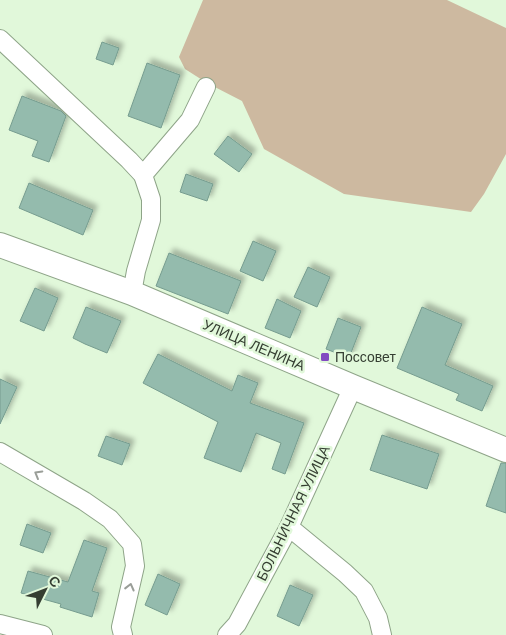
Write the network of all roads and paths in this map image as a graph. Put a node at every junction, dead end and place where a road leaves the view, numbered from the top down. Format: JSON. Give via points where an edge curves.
{"nodes":[{"id":1,"x":0,"y":39,"type":"edge"},
{"id":2,"x":206,"y":87,"type":"dead end"},
{"id":3,"x":143,"y":175,"type":"junction"},
{"id":4,"x":0,"y":245,"type":"edge"},
{"id":5,"x":132,"y":293,"type":"junction"},
{"id":6,"x":353,"y":387,"type":"junction"},
{"id":7,"x":506,"y":450,"type":"edge"},
{"id":8,"x":0,"y":452,"type":"edge"},
{"id":9,"x":289,"y":527,"type":"junction"},
{"id":10,"x":0,"y":624,"type":"edge"},
{"id":11,"x":42,"y":635,"type":"edge"},
{"id":12,"x":123,"y":635,"type":"edge"},
{"id":13,"x":227,"y":635,"type":"edge"},
{"id":14,"x":382,"y":635,"type":"edge"}],
"edges":[{"from":1,"to":3,"type":"street"},
{"from":2,"to":3,"type":"street","via":[[190,120]]},
{"from":3,"to":5,"type":"street","via":[[151,199],[151,220]]},
{"from":4,"to":5,"type":"street","name":"УЛИЦА ЛЕНИНА"},
{"from":5,"to":6,"type":"street","name":"УЛИЦА ЛЕНИНА"},
{"from":6,"to":7,"type":"street","name":"УЛИЦА ЛЕНИНА"},
{"from":6,"to":9,"type":"street","name":"БОЛЬНИЧНАЯ УЛИЦА"},
{"from":12,"to":8,"type":"street","one_way":true,"via":[[121,627],[135,566],[132,544],[110,519]]},
{"from":9,"to":13,"type":"street","name":"БОЛЬНИЧНАЯ УЛИЦА","via":[[237,624]]},
{"from":9,"to":14,"type":"street","via":[[364,591],[378,618]]},
{"from":10,"to":11,"type":"street"}]}
